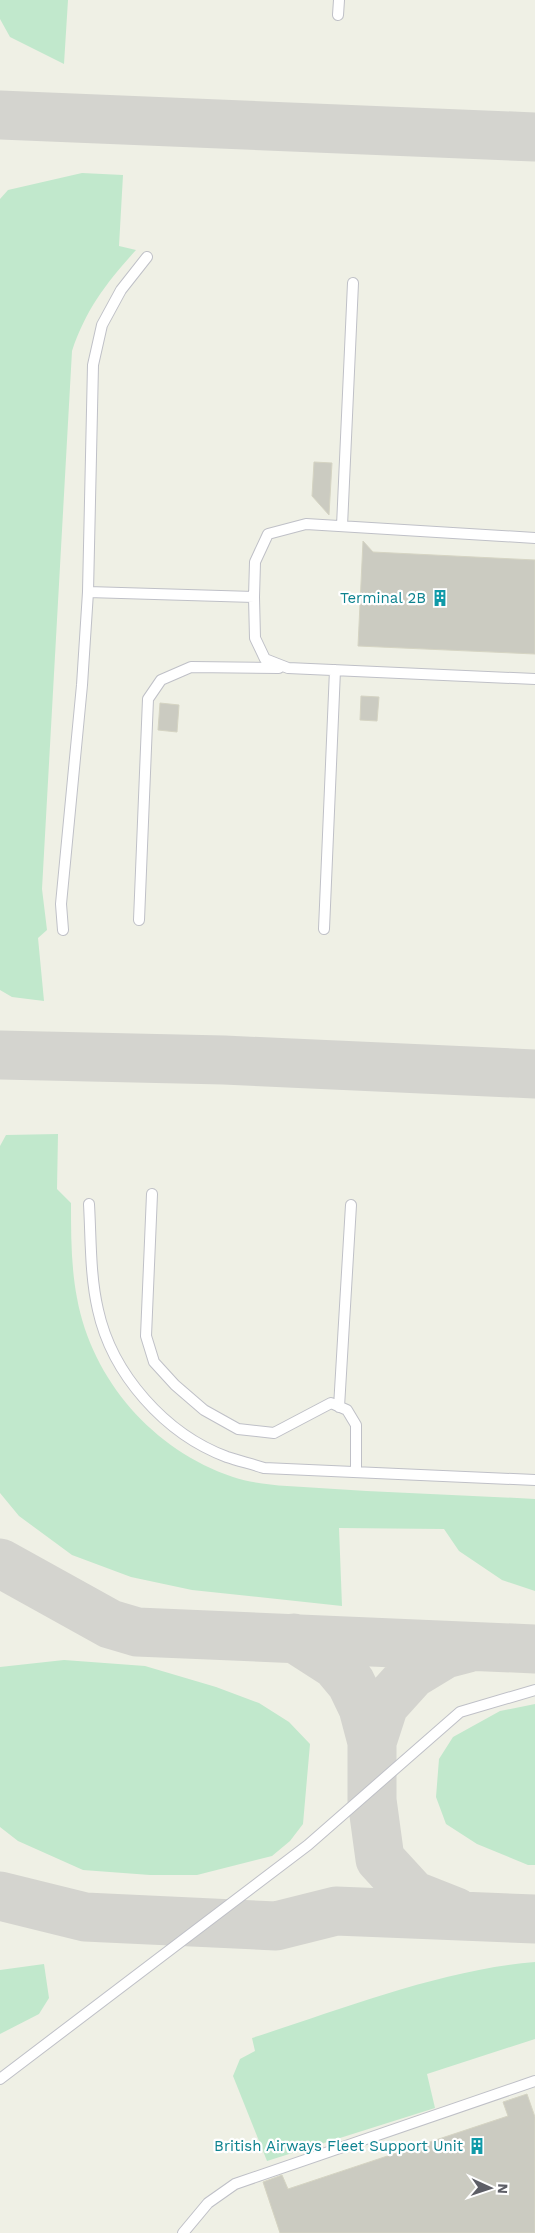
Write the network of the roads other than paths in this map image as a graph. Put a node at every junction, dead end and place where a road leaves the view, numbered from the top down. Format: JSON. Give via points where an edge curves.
{"nodes":[{"id":1,"x":339,"y":0,"type":"edge"},
{"id":2,"x":338,"y":15,"type":"dead end"},
{"id":3,"x":147,"y":257,"type":"dead end"},
{"id":4,"x":353,"y":283,"type":"dead end"},
{"id":5,"x":342,"y":526,"type":"junction"},
{"id":6,"x":535,"y":538,"type":"edge"},
{"id":7,"x":88,"y":592,"type":"junction"},
{"id":8,"x":254,"y":596,"type":"junction"},
{"id":9,"x":288,"y":668,"type":"junction"},
{"id":10,"x":335,"y":670,"type":"junction"},
{"id":11,"x":535,"y":679,"type":"edge"},
{"id":12,"x":139,"y":920,"type":"dead end"},
{"id":13,"x":324,"y":929,"type":"dead end"},
{"id":14,"x":63,"y":930,"type":"dead end"},
{"id":15,"x":152,"y":1194,"type":"dead end"},
{"id":16,"x":88,"y":1204,"type":"dead end"},
{"id":17,"x":351,"y":1204,"type":"dead end"},
{"id":18,"x":339,"y":1406,"type":"junction"},
{"id":19,"x":356,"y":1472,"type":"junction"},
{"id":20,"x":535,"y":1473,"type":"edge"},
{"id":21,"x":535,"y":1480,"type":"edge"},
{"id":22,"x":535,"y":1690,"type":"edge"},
{"id":23,"x":0,"y":2079,"type":"edge"},
{"id":24,"x":535,"y":2082,"type":"edge"},
{"id":25,"x":183,"y":2233,"type":"edge"}],
"edges":[{"from":1,"to":2,"type":"lane"},
{"from":3,"to":7,"type":"lane","via":[[121,290],[102,325],[94,365]]},
{"from":4,"to":5,"type":"lane"},
{"from":5,"to":6,"type":"lane"},
{"from":5,"to":8,"type":"lane","via":[[306,524],[268,534],[255,562]]},
{"from":7,"to":8,"type":"lane"},
{"from":7,"to":14,"type":"lane","via":[[62,885]]},
{"from":8,"to":9,"type":"lane","via":[[255,638],[265,659]]},
{"from":9,"to":10,"type":"lane"},
{"from":9,"to":12,"type":"lane","via":[[191,667],[161,680],[148,699]]},
{"from":10,"to":11,"type":"lane"},
{"from":10,"to":13,"type":"lane"},
{"from":15,"to":18,"type":"lane","via":[[146,1336],[154,1362],[204,1410],[238,1429],[274,1433],[331,1403]]},
{"from":16,"to":19,"type":"lane","via":[[93,1279],[105,1336],[116,1360],[151,1406],[173,1426],[226,1456],[264,1468]]},
{"from":17,"to":18,"type":"lane"},
{"from":18,"to":19,"type":"lane","via":[[348,1410],[356,1425]]},
{"from":19,"to":21,"type":"lane"},
{"from":20,"to":21,"type":"lane"},
{"from":22,"to":23,"type":"lane","via":[[460,1712],[308,1845]]},
{"from":24,"to":25,"type":"lane","via":[[235,2184],[208,2204]]}]}
